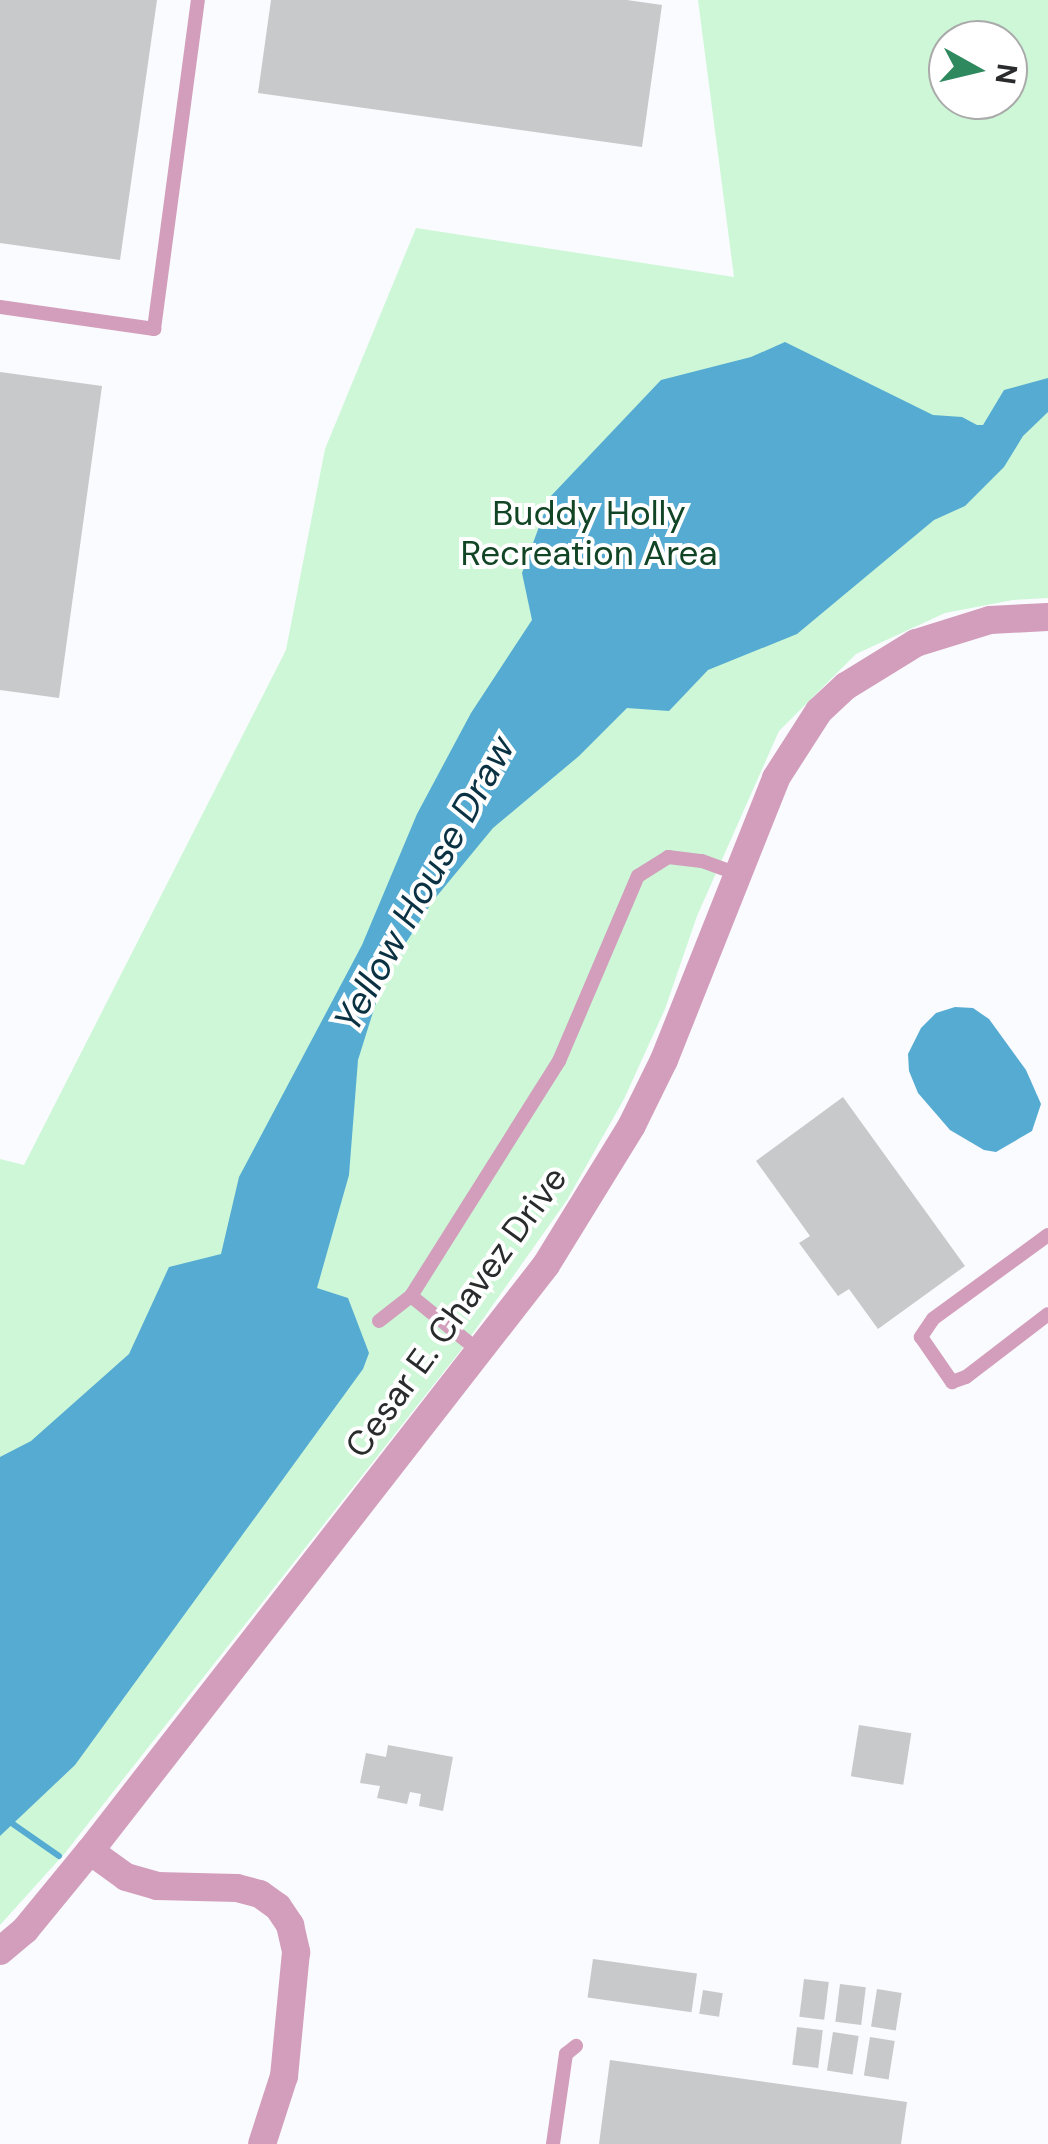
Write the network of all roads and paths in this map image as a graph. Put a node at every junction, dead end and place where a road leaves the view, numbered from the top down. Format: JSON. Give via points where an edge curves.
{"nodes":[{"id":1,"x":198,"y":0,"type":"edge"},
{"id":2,"x":0,"y":307,"type":"edge"},
{"id":3,"x":1048,"y":616,"type":"edge"},
{"id":4,"x":738,"y":874,"type":"junction"},
{"id":5,"x":1048,"y":1235,"type":"edge"},
{"id":6,"x":411,"y":1296,"type":"junction"},
{"id":7,"x":1048,"y":1314,"type":"edge"},
{"id":8,"x":379,"y":1321,"type":"dead end"},
{"id":9,"x":479,"y":1350,"type":"junction"},
{"id":10,"x":90,"y":1851,"type":"junction"},
{"id":11,"x":0,"y":1952,"type":"edge"},
{"id":12,"x":576,"y":2046,"type":"dead end"},
{"id":13,"x":262,"y":2144,"type":"edge"},
{"id":14,"x":553,"y":2144,"type":"edge"}],
"edges":[{"from":1,"to":2,"type":"lane","via":[[154,329]]},
{"from":3,"to":4,"type":"street","name":"Cesar E. Chavez Drive","via":[[953,630],[916,643],[846,686],[796,741]]},
{"from":4,"to":6,"type":"lane","via":[[668,857],[638,876],[559,1062]]},
{"from":4,"to":9,"type":"street","name":"Cesar E. Chavez Drive","via":[[632,1125],[546,1264]]},
{"from":5,"to":7,"type":"lane","via":[[932,1319],[921,1336],[952,1382]]},
{"from":6,"to":8,"type":"lane"},
{"from":6,"to":9,"type":"lane"},
{"from":9,"to":10,"type":"street","name":"Cesar E. Chavez Drive"},
{"from":10,"to":11,"type":"street","name":"Cesar E. Chavez Drive"},
{"from":10,"to":13,"type":"street","via":[[126,1878],[156,1886],[260,1894],[290,1925],[296,1952],[284,2076]]},
{"from":12,"to":14,"type":"lane","via":[[566,2054]]}]}
